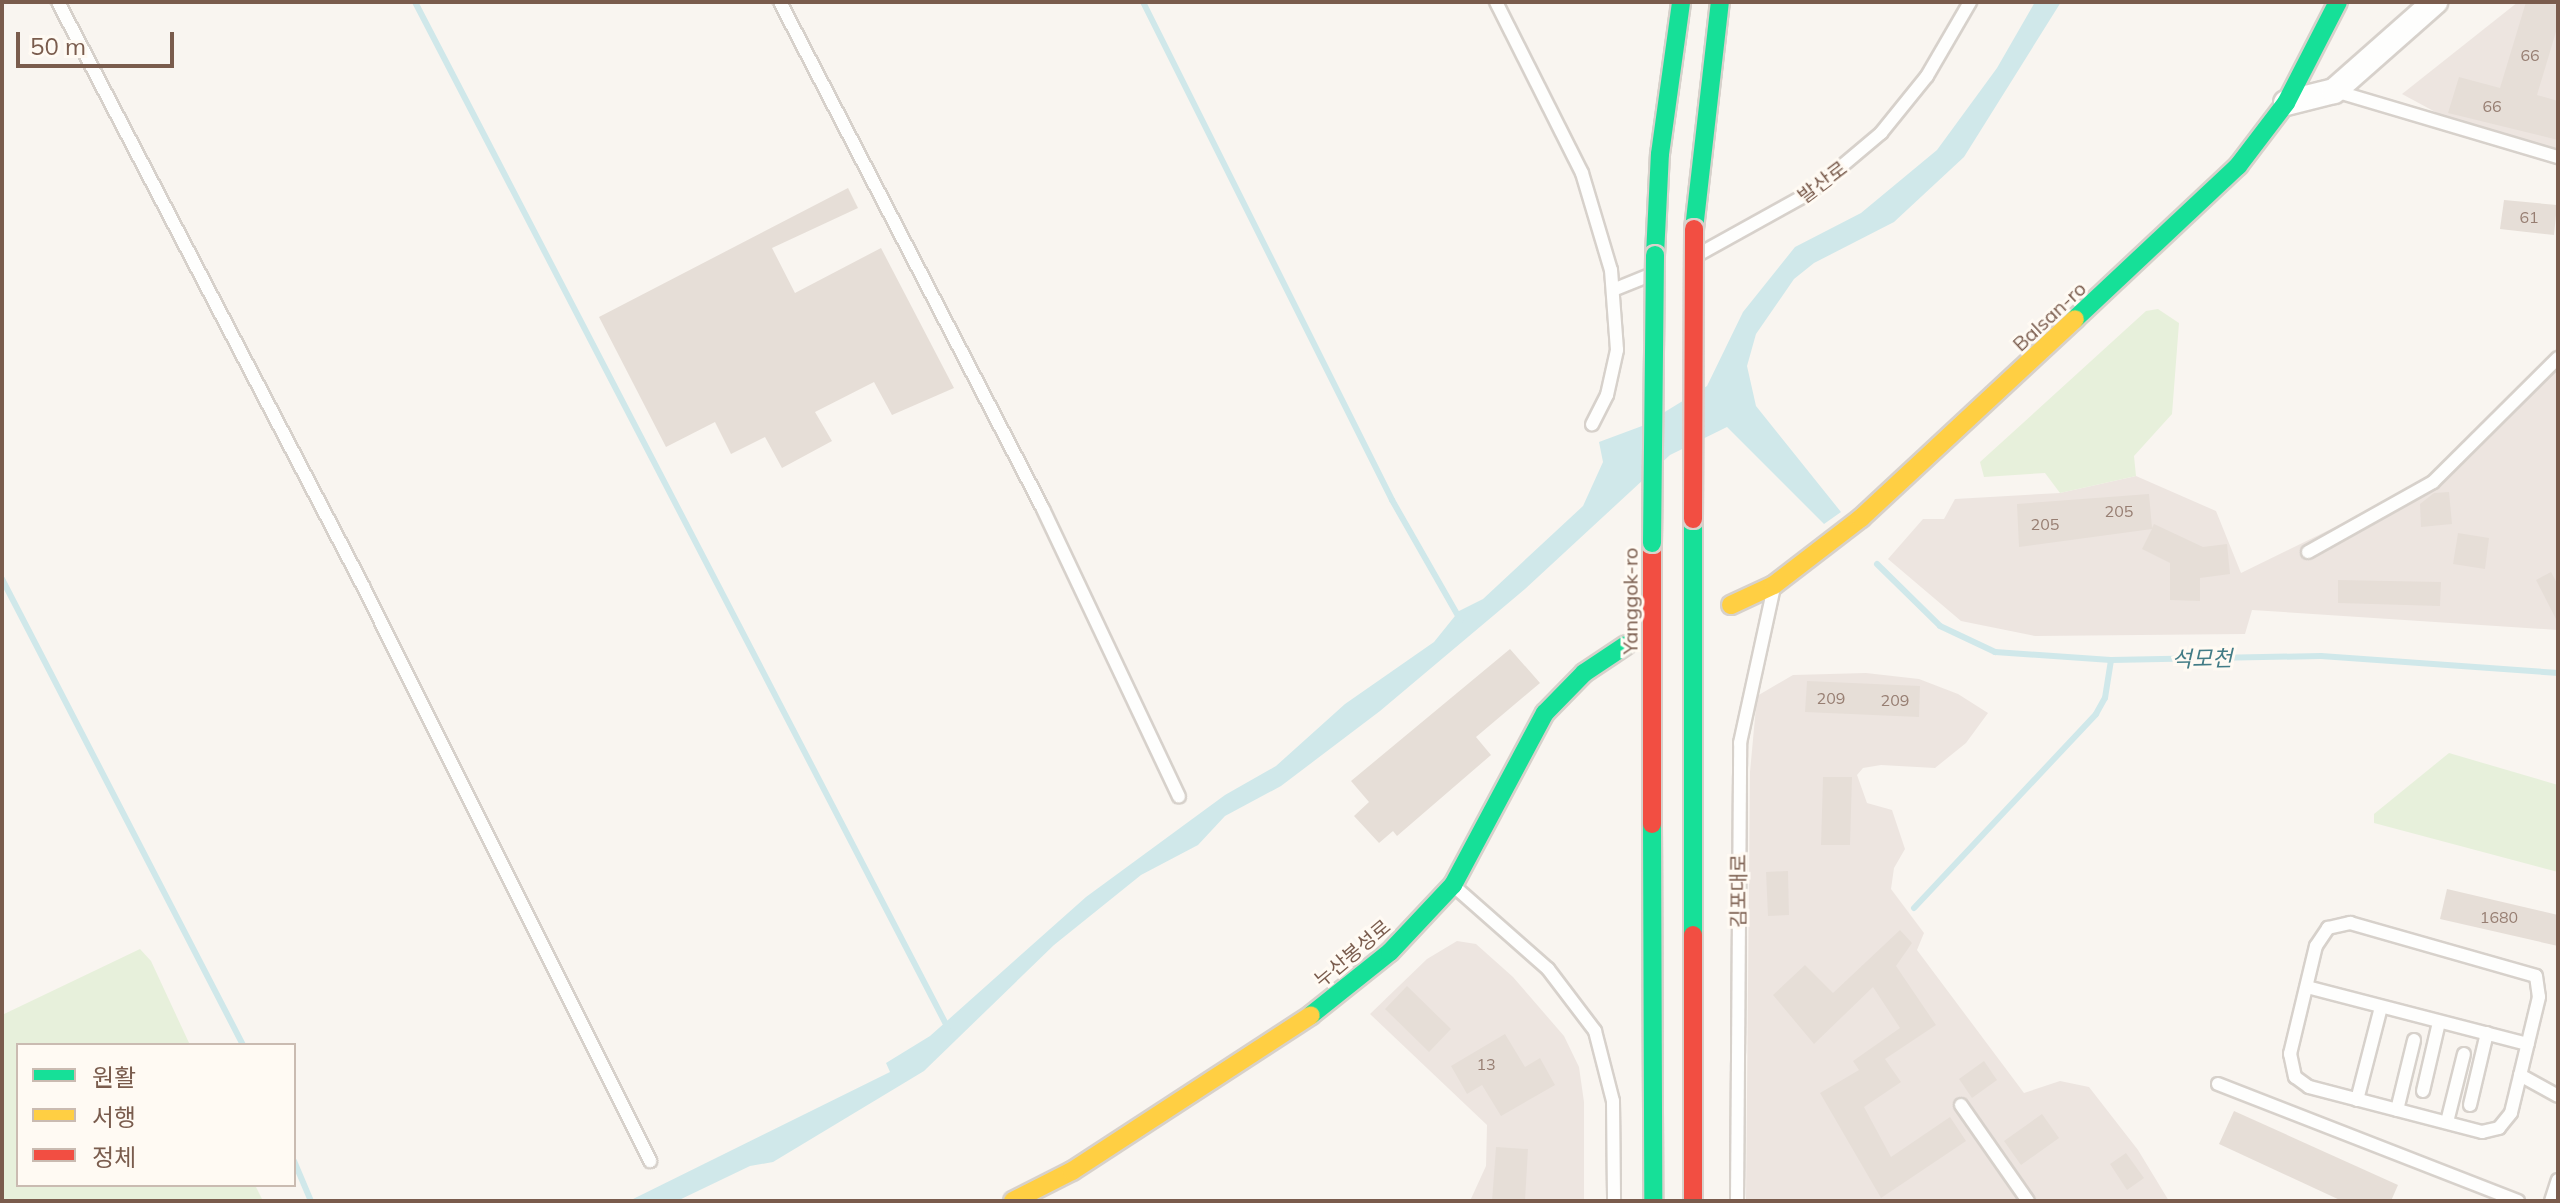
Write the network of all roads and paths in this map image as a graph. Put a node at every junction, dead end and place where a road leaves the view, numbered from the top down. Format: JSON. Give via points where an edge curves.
{"nodes":[{"id":1,"x":58,"y":2,"type":"edge"},
{"id":2,"x":780,"y":2,"type":"edge"},
{"id":3,"x":1496,"y":2,"type":"edge"},
{"id":4,"x":1681,"y":2,"type":"edge"},
{"id":5,"x":1720,"y":2,"type":"edge"},
{"id":6,"x":1970,"y":2,"type":"edge"},
{"id":7,"x":2338,"y":2,"type":"edge"},
{"id":8,"x":2435,"y":2,"type":"edge"},
{"id":9,"x":2334,"y":91,"type":"junction"},
{"id":10,"x":2286,"y":103,"type":"junction"},
{"id":11,"x":2558,"y":157,"type":"edge"},
{"id":12,"x":1662,"y":260,"type":"junction"},
{"id":13,"x":1682,"y":261,"type":"dead end"},
{"id":14,"x":1613,"y":290,"type":"junction"},
{"id":15,"x":2558,"y":358,"type":"edge"},
{"id":16,"x":1592,"y":424,"type":"dead end"},
{"id":17,"x":2308,"y":552,"type":"dead end"},
{"id":18,"x":1774,"y":585,"type":"junction"},
{"id":19,"x":1731,"y":605,"type":"dead end"},
{"id":20,"x":1626,"y":645,"type":"dead end"},
{"id":21,"x":1179,"y":797,"type":"dead end"},
{"id":22,"x":1453,"y":885,"type":"junction"},
{"id":23,"x":2307,"y":987,"type":"junction"},
{"id":24,"x":2381,"y":1007,"type":"junction"},
{"id":25,"x":2439,"y":1022,"type":"junction"},
{"id":26,"x":2487,"y":1033,"type":"junction"},
{"id":27,"x":2414,"y":1040,"type":"dead end"},
{"id":28,"x":2528,"y":1044,"type":"junction"},
{"id":29,"x":2464,"y":1054,"type":"dead end"},
{"id":30,"x":2520,"y":1075,"type":"junction"},
{"id":31,"x":2218,"y":1084,"type":"dead end"},
{"id":32,"x":2423,"y":1091,"type":"dead end"},
{"id":33,"x":2558,"y":1096,"type":"edge"},
{"id":34,"x":2357,"y":1100,"type":"junction"},
{"id":35,"x":1961,"y":1105,"type":"dead end"},
{"id":36,"x":2470,"y":1105,"type":"dead end"},
{"id":37,"x":2397,"y":1110,"type":"junction"},
{"id":38,"x":2447,"y":1122,"type":"junction"},
{"id":39,"x":650,"y":1161,"type":"dead end"},
{"id":40,"x":2558,"y":1180,"type":"edge"},
{"id":41,"x":1653,"y":1196,"type":"edge"},
{"id":42,"x":1013,"y":1201,"type":"edge"},
{"id":43,"x":1614,"y":1201,"type":"edge"},
{"id":44,"x":1693,"y":1201,"type":"edge"},
{"id":45,"x":1737,"y":1201,"type":"edge"},
{"id":46,"x":2028,"y":1201,"type":"edge"},
{"id":47,"x":2518,"y":1201,"type":"edge"},
{"id":48,"x":2551,"y":1201,"type":"edge"}],
"edges":[{"from":1,"to":39,"type":"lane","via":[[363,586]]},
{"from":2,"to":21,"type":"lane","via":[[1043,509]]},
{"from":3,"to":14,"type":"lane","via":[[1582,173],[1598,217]]},
{"from":4,"to":12,"type":"main road","name":"Yanggok-ro","via":[[1660,154]]},
{"from":5,"to":44,"type":"main road","bridge":true,"via":[[1694,229]]},
{"from":6,"to":13,"type":"lane","name":"발산로","via":[[1927,76],[1881,133],[1771,218]]},
{"from":7,"to":10,"type":"main road","name":"Balsan-ro"},
{"from":8,"to":9,"type":"street"},
{"from":9,"to":10,"type":"street"},
{"from":9,"to":11,"type":"lane"},
{"from":10,"to":18,"type":"main road","name":"Balsan-ro","via":[[2238,166],[2031,363],[1861,518]]},
{"from":12,"to":14,"type":"lane"},
{"from":12,"to":41,"type":"main road","name":"Yanggok-ro","bridge":true,"via":[[1652,543]]},
{"from":14,"to":16,"type":"lane","via":[[1613,375]]},
{"from":15,"to":17,"type":"lane","via":[[2433,482]]},
{"from":18,"to":19,"type":"main road","name":"Balsan-ro"},
{"from":18,"to":45,"type":"lane","name":"김포대로","via":[[1740,743]]},
{"from":20,"to":22,"type":"main road","name":"누산봉성로","via":[[1584,673],[1545,713]]},
{"from":22,"to":42,"type":"main road","name":"누산봉성로","via":[[1390,952],[1295,1027],[1072,1171]]},
{"from":22,"to":43,"type":"lane","via":[[1548,969],[1595,1031],[1613,1101]]},
{"from":23,"to":24,"type":"lane"},
{"from":23,"to":28,"type":"lane","via":[[2323,934],[2336,924],[2350,923],[2531,972],[2541,990]]},
{"from":23,"to":34,"type":"lane","via":[[2290,1070],[2309,1087]]},
{"from":24,"to":25,"type":"lane"},
{"from":24,"to":34,"type":"lane"},
{"from":25,"to":26,"type":"lane"},
{"from":25,"to":32,"type":"lane"},
{"from":26,"to":28,"type":"lane"},
{"from":26,"to":36,"type":"lane"},
{"from":27,"to":37,"type":"lane"},
{"from":28,"to":30,"type":"lane"},
{"from":29,"to":38,"type":"lane"},
{"from":30,"to":33,"type":"lane"},
{"from":30,"to":38,"type":"lane","via":[[2511,1113],[2499,1128],[2482,1132]]},
{"from":31,"to":47,"type":"lane"},
{"from":34,"to":37,"type":"lane"},
{"from":35,"to":46,"type":"lane"},
{"from":37,"to":38,"type":"lane"},
{"from":40,"to":48,"type":"lane"}]}
